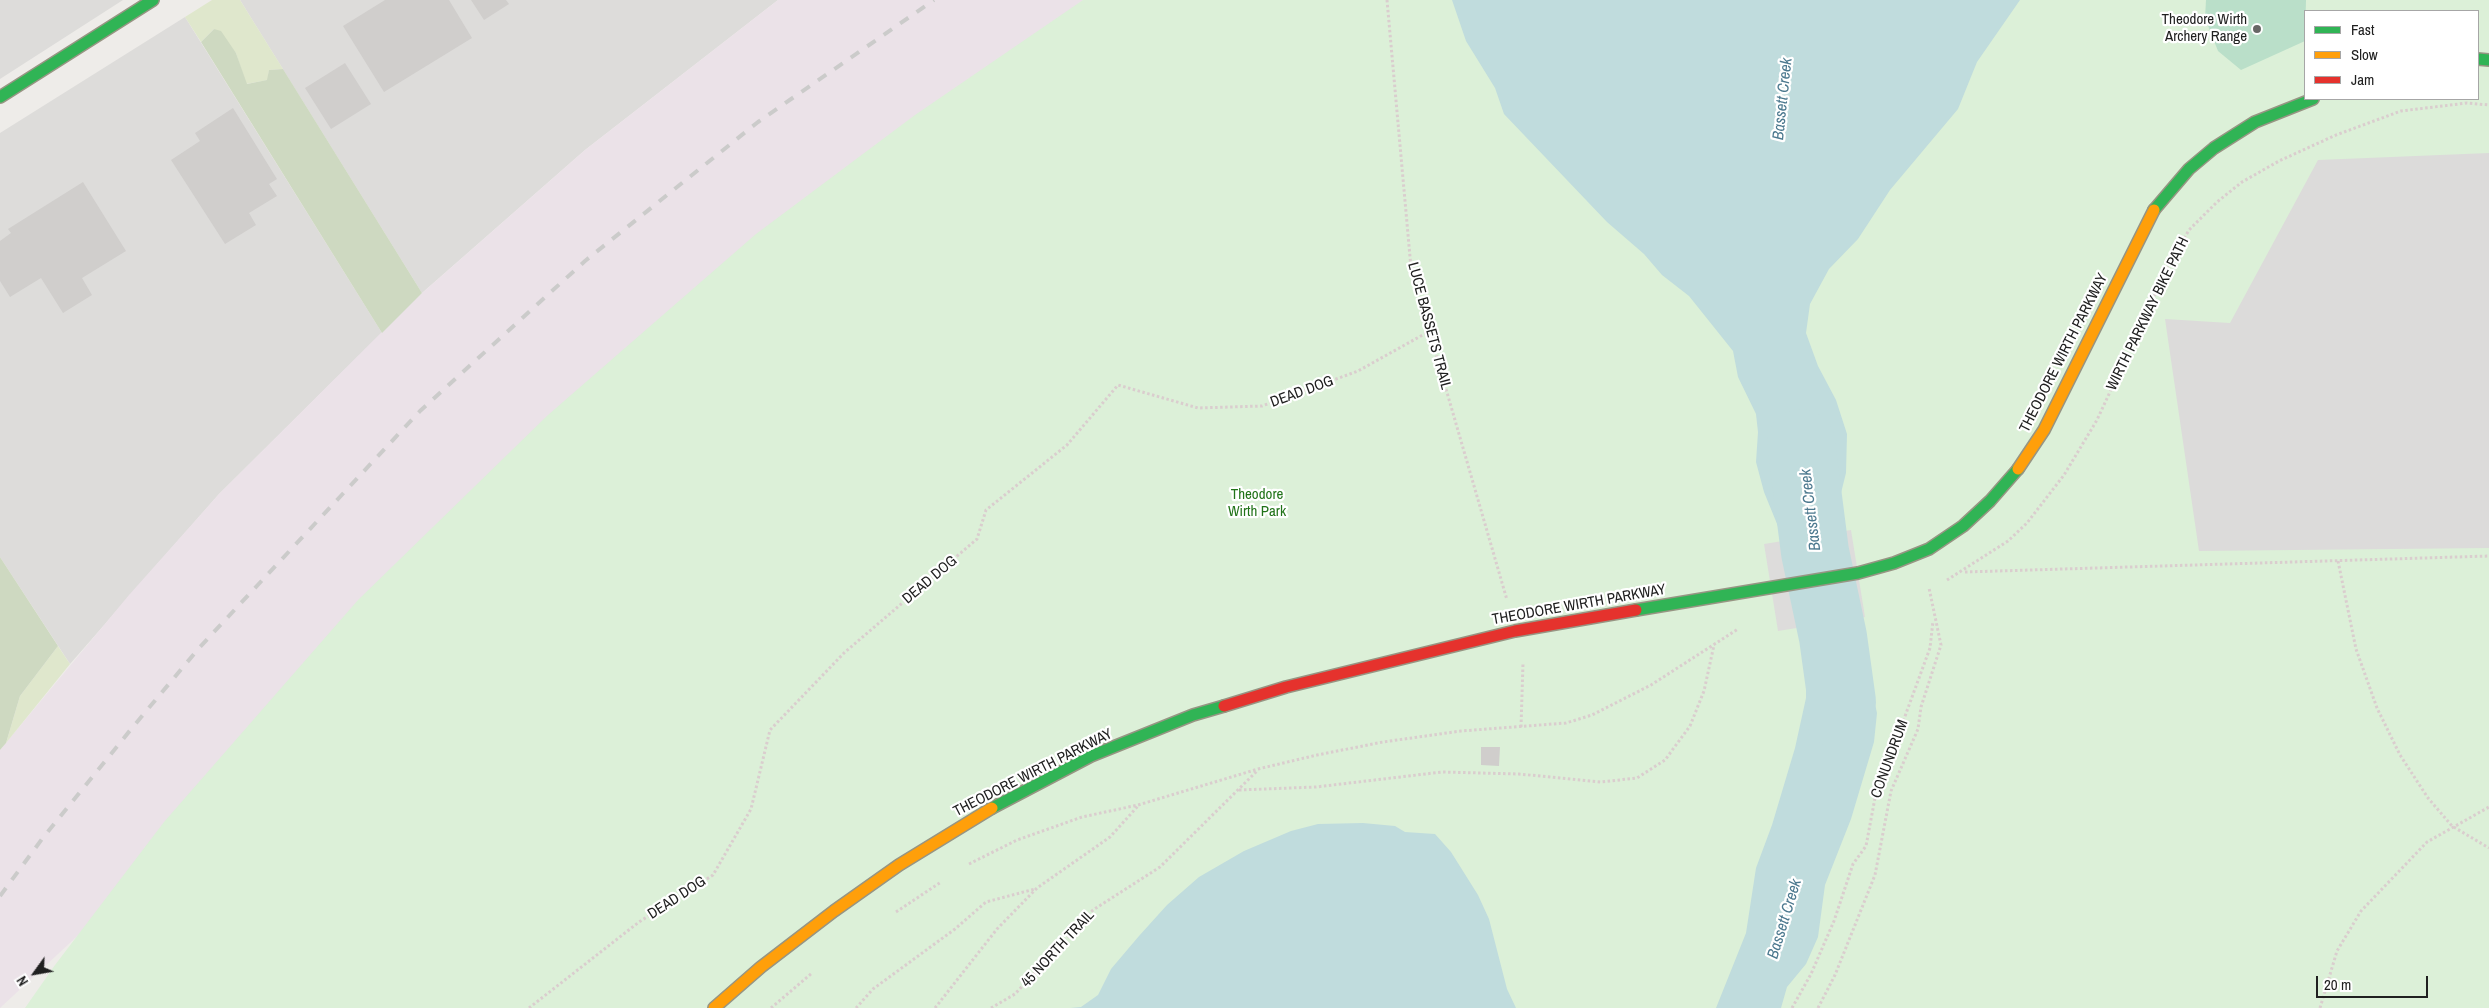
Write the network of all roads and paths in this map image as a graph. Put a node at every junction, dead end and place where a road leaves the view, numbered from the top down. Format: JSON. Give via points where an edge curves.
{"nodes":[{"id":1,"x":154,"y":0,"type":"edge"},
{"id":2,"x":1387,"y":0,"type":"edge"},
{"id":3,"x":0,"y":97,"type":"edge"},
{"id":4,"x":2310,"y":100,"type":"edge"},
{"id":5,"x":2489,"y":105,"type":"edge"},
{"id":6,"x":1428,"y":332,"type":"junction"},
{"id":7,"x":2489,"y":556,"type":"edge"},
{"id":8,"x":2338,"y":561,"type":"junction"},
{"id":9,"x":1963,"y":572,"type":"junction"},
{"id":10,"x":1942,"y":582,"type":"dead end"},
{"id":11,"x":1935,"y":586,"type":"dead end"},
{"id":12,"x":1929,"y":588,"type":"junction"},
{"id":13,"x":1920,"y":590,"type":"dead end"},
{"id":14,"x":1508,"y":604,"type":"dead end"},
{"id":15,"x":1934,"y":618,"type":"junction"},
{"id":16,"x":1742,"y":626,"type":"dead end"},
{"id":17,"x":1714,"y":644,"type":"junction"},
{"id":18,"x":1523,"y":656,"type":"dead end"},
{"id":19,"x":1521,"y":727,"type":"junction"},
{"id":20,"x":1258,"y":769,"type":"junction"},
{"id":21,"x":1239,"y":790,"type":"junction"},
{"id":22,"x":1138,"y":805,"type":"junction"},
{"id":23,"x":2489,"y":807,"type":"edge"},
{"id":24,"x":2452,"y":826,"type":"junction"},
{"id":25,"x":2489,"y":848,"type":"edge"},
{"id":26,"x":963,"y":867,"type":"dead end"},
{"id":27,"x":947,"y":878,"type":"dead end"},
{"id":28,"x":1037,"y":888,"type":"junction"},
{"id":29,"x":890,"y":916,"type":"dead end"},
{"id":30,"x":820,"y":968,"type":"dead end"},
{"id":31,"x":529,"y":1008,"type":"edge"},
{"id":32,"x":714,"y":1008,"type":"edge"},
{"id":33,"x":771,"y":1008,"type":"edge"},
{"id":34,"x":856,"y":1008,"type":"edge"},
{"id":35,"x":935,"y":1008,"type":"edge"},
{"id":36,"x":991,"y":1008,"type":"edge"},
{"id":37,"x":1792,"y":1008,"type":"edge"},
{"id":38,"x":1818,"y":1008,"type":"edge"},
{"id":39,"x":2320,"y":1008,"type":"edge"}],
"edges":[{"from":1,"to":3,"type":"street"},
{"from":2,"to":6,"type":"path","name":"LUCE BASSETS TRAIL","via":[[1411,268]]},
{"from":4,"to":32,"type":"street","name":"THEODORE WIRTH PARKWAY","via":[[2255,122],[2214,148],[2189,169],[2155,210],[2044,430],[2010,479],[1990,501],[1963,526],[1929,549],[1858,573],[1515,630],[1286,686],[1193,715],[1091,756],[984,812],[899,865],[834,911]]},
{"from":5,"to":9,"type":"path","name":"WIRTH PARKWAY BIKE PATH","via":[[2467,103],[2401,111],[2279,161],[2242,182],[2217,202],[2189,230],[2169,264],[2097,420],[2064,475],[2008,541]]},
{"from":6,"to":14,"type":"path","name":"LUCE BASSETS TRAIL"},
{"from":6,"to":31,"type":"path","name":"DEAD DOG","via":[[1358,371],[1262,406],[1198,408],[1118,385],[1068,445],[986,510],[977,539],[844,653],[770,730],[751,809],[713,875],[639,922]]},
{"from":7,"to":8,"type":"path"},
{"from":8,"to":9,"type":"path"},
{"from":8,"to":24,"type":"path","via":[[2356,649],[2377,708],[2400,755],[2428,798]]},
{"from":9,"to":10,"type":"path","name":"WIRTH PARKWAY BIKE PATH"},
{"from":11,"to":12,"type":"path"},
{"from":12,"to":13,"type":"path"},
{"from":12,"to":15,"type":"path","name":"CONUNDRUM"},
{"from":15,"to":37,"type":"path","name":"CONUNDRUM","via":[[1930,648],[1874,798],[1866,846],[1853,864],[1834,922]]},
{"from":15,"to":38,"type":"path","name":"CONUNDRUM","via":[[1941,645],[1921,707],[1918,730],[1891,791],[1875,875],[1835,975]]},
{"from":16,"to":17,"type":"path"},
{"from":17,"to":19,"type":"path","via":[[1651,685],[1592,715],[1566,723]]},
{"from":17,"to":21,"type":"path","via":[[1704,691],[1690,726],[1665,760],[1637,778],[1601,782],[1519,774],[1442,772],[1316,788]]},
{"from":18,"to":19,"type":"path"},
{"from":19,"to":20,"type":"path","via":[[1383,742]]},
{"from":20,"to":21,"type":"path","name":"45 NORTH TRAIL"},
{"from":20,"to":22,"type":"path"},
{"from":21,"to":36,"type":"path","name":"45 NORTH TRAIL","via":[[1160,867],[1093,910],[1015,994]]},
{"from":22,"to":26,"type":"path","via":[[1082,817],[1017,840]]},
{"from":22,"to":28,"type":"path","via":[[1110,837]]},
{"from":23,"to":24,"type":"path"},
{"from":24,"to":25,"type":"path"},
{"from":24,"to":39,"type":"path","via":[[2427,842],[2362,911],[2337,951]]},
{"from":27,"to":29,"type":"path"},
{"from":28,"to":34,"type":"path","via":[[986,902],[955,929],[872,989]]},
{"from":28,"to":35,"type":"path","via":[[997,929]]},
{"from":30,"to":33,"type":"path"}]}
